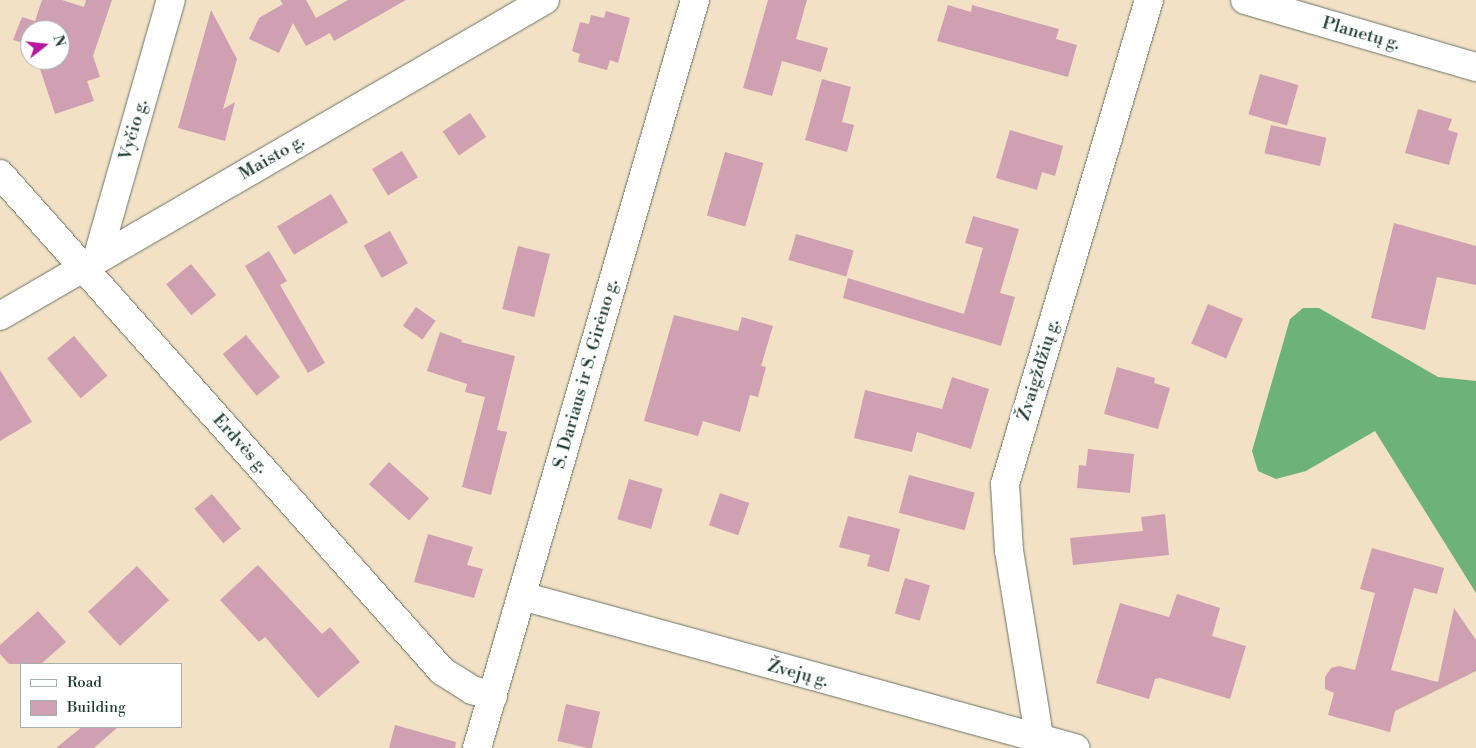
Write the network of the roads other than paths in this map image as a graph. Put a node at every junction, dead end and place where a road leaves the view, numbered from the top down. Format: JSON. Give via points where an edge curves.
{"nodes":[{"id":1,"x":170,"y":0,"type":"edge"},
{"id":2,"x":545,"y":0,"type":"edge"},
{"id":3,"x":695,"y":0,"type":"edge"},
{"id":4,"x":1148,"y":0,"type":"edge"},
{"id":5,"x":1246,"y":0,"type":"edge"},
{"id":6,"x":1476,"y":67,"type":"edge"},
{"id":7,"x":0,"y":174,"type":"edge"},
{"id":8,"x":90,"y":263,"type":"junction"},
{"id":9,"x":0,"y":316,"type":"edge"},
{"id":10,"x":522,"y":596,"type":"junction"},
{"id":11,"x":493,"y":696,"type":"junction"},
{"id":12,"x":1040,"y":744,"type":"edge"},
{"id":13,"x":478,"y":748,"type":"edge"},
{"id":14,"x":1075,"y":748,"type":"edge"}],
"edges":[{"from":1,"to":8,"type":"street","name":"Vyčio g."},
{"from":2,"to":8,"type":"street","name":"Maisto g."},
{"from":3,"to":10,"type":"street","name":"S. Dariaus ir S. Girėno g."},
{"from":4,"to":12,"type":"street","name":"Žvaigždžių g.","via":[[1005,484],[1009,551]]},
{"from":5,"to":6,"type":"street","name":"Planetų g."},
{"from":7,"to":8,"type":"street","name":"Erdvės g."},
{"from":8,"to":9,"type":"street","name":"Maisto g."},
{"from":8,"to":11,"type":"street","name":"Erdvės g.","via":[[442,671],[472,690]]},
{"from":10,"to":11,"type":"street","name":"S. Dariaus ir S. Girėno g."},
{"from":10,"to":12,"type":"street","name":"Žvejų g."},
{"from":11,"to":13,"type":"street","name":"S. Dariaus ir S. Girėno g."},
{"from":12,"to":14,"type":"street","name":"Žvejų g."}]}
